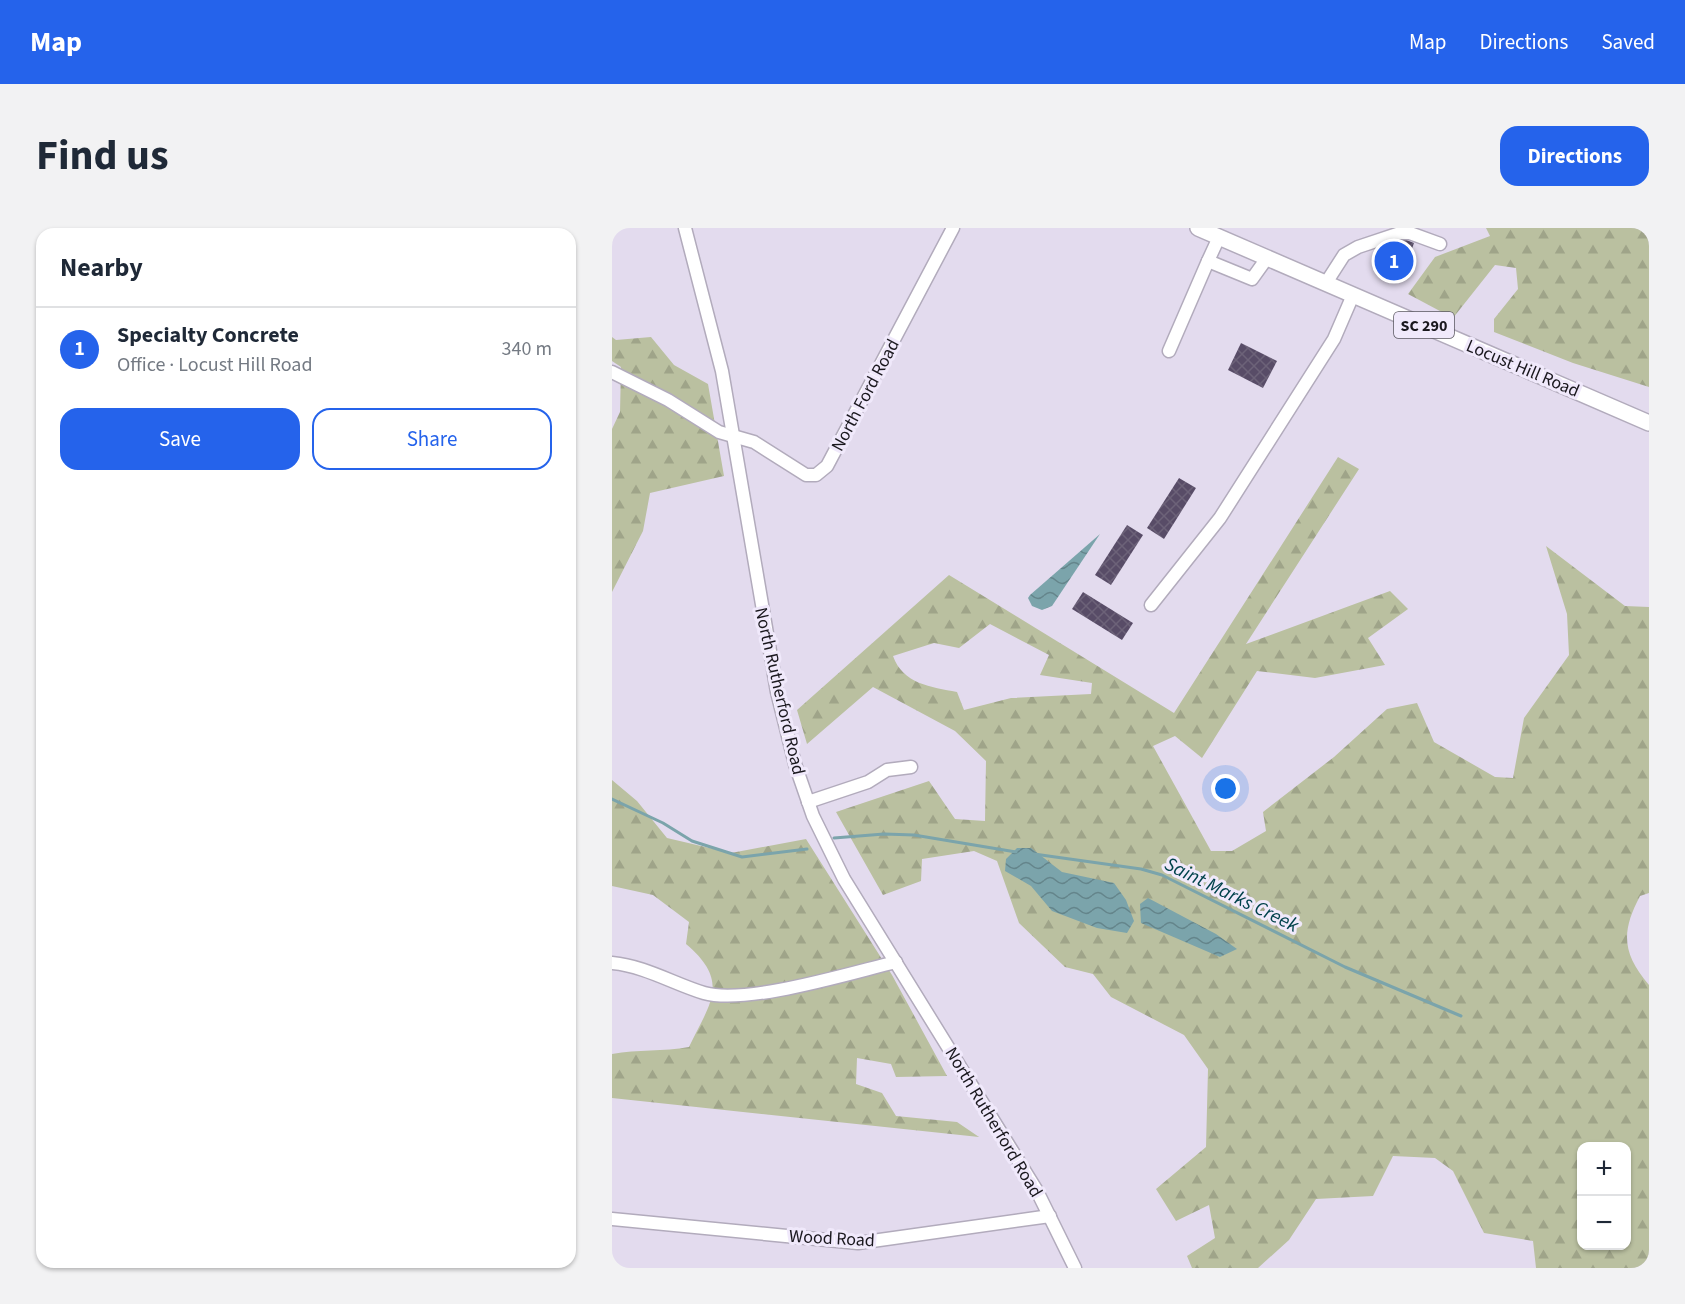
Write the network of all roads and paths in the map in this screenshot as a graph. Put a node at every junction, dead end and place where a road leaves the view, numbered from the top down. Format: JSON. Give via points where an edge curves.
{"nodes":[{"id":1,"x":685,"y":228,"type":"edge"},
{"id":2,"x":953,"y":228,"type":"edge"},
{"id":3,"x":1198,"y":228,"type":"edge"},
{"id":4,"x":1219,"y":237,"type":"junction"},
{"id":5,"x":1440,"y":244,"type":"dead end"},
{"id":6,"x":1267,"y":258,"type":"junction"},
{"id":7,"x":1208,"y":261,"type":"junction"},
{"id":8,"x":1326,"y":283,"type":"junction"},
{"id":9,"x":1353,"y":295,"type":"junction"},
{"id":10,"x":1169,"y":351,"type":"dead end"},
{"id":11,"x":612,"y":372,"type":"edge"},
{"id":12,"x":1649,"y":423,"type":"edge"},
{"id":13,"x":734,"y":435,"type":"junction"},
{"id":14,"x":1151,"y":605,"type":"dead end"},
{"id":15,"x":911,"y":766,"type":"dead end"},
{"id":16,"x":808,"y":802,"type":"junction"},
{"id":17,"x":896,"y":962,"type":"junction"},
{"id":18,"x":612,"y":963,"type":"edge"},
{"id":19,"x":1050,"y":1216,"type":"junction"},
{"id":20,"x":612,"y":1219,"type":"edge"},
{"id":21,"x":1075,"y":1268,"type":"edge"}],
"edges":[{"from":1,"to":13,"type":"street","name":"North Rutherford Road","via":[[707,305]]},
{"from":2,"to":13,"type":"street","name":"North Ford Road","via":[[825,470],[806,475],[754,442]]},
{"from":3,"to":4,"type":"main road","name":"Locust Hill Road","number":"SC 290"},
{"from":4,"to":6,"type":"main road","name":"Locust Hill Road","number":"SC 290"},
{"from":4,"to":7,"type":"street"},
{"from":5,"to":8,"type":"street","via":[[1400,233],[1358,247],[1344,255]]},
{"from":6,"to":7,"type":"street","via":[[1252,279]]},
{"from":6,"to":8,"type":"main road","name":"Locust Hill Road","number":"SC 290"},
{"from":7,"to":10,"type":"street"},
{"from":8,"to":9,"type":"main road","name":"Locust Hill Road","number":"SC 290"},
{"from":9,"to":12,"type":"main road","name":"Locust Hill Road","number":"SC 290"},
{"from":9,"to":14,"type":"street","via":[[1334,339],[1220,518]]},
{"from":11,"to":13,"type":"street","name":"North Ford Road","via":[[719,432]]},
{"from":13,"to":16,"type":"street","name":"North Rutherford Road","via":[[777,693]]},
{"from":15,"to":16,"type":"street","via":[[887,770],[867,782]]},
{"from":16,"to":17,"type":"street","name":"North Rutherford Road","via":[[844,879]]},
{"from":17,"to":18,"type":"street","via":[[757,993],[726,996]]},
{"from":17,"to":19,"type":"street","name":"North Rutherford Road"},
{"from":19,"to":20,"type":"street","name":"Wood Road","via":[[858,1243]]},
{"from":19,"to":21,"type":"street","name":"North Rutherford Road"}]}
